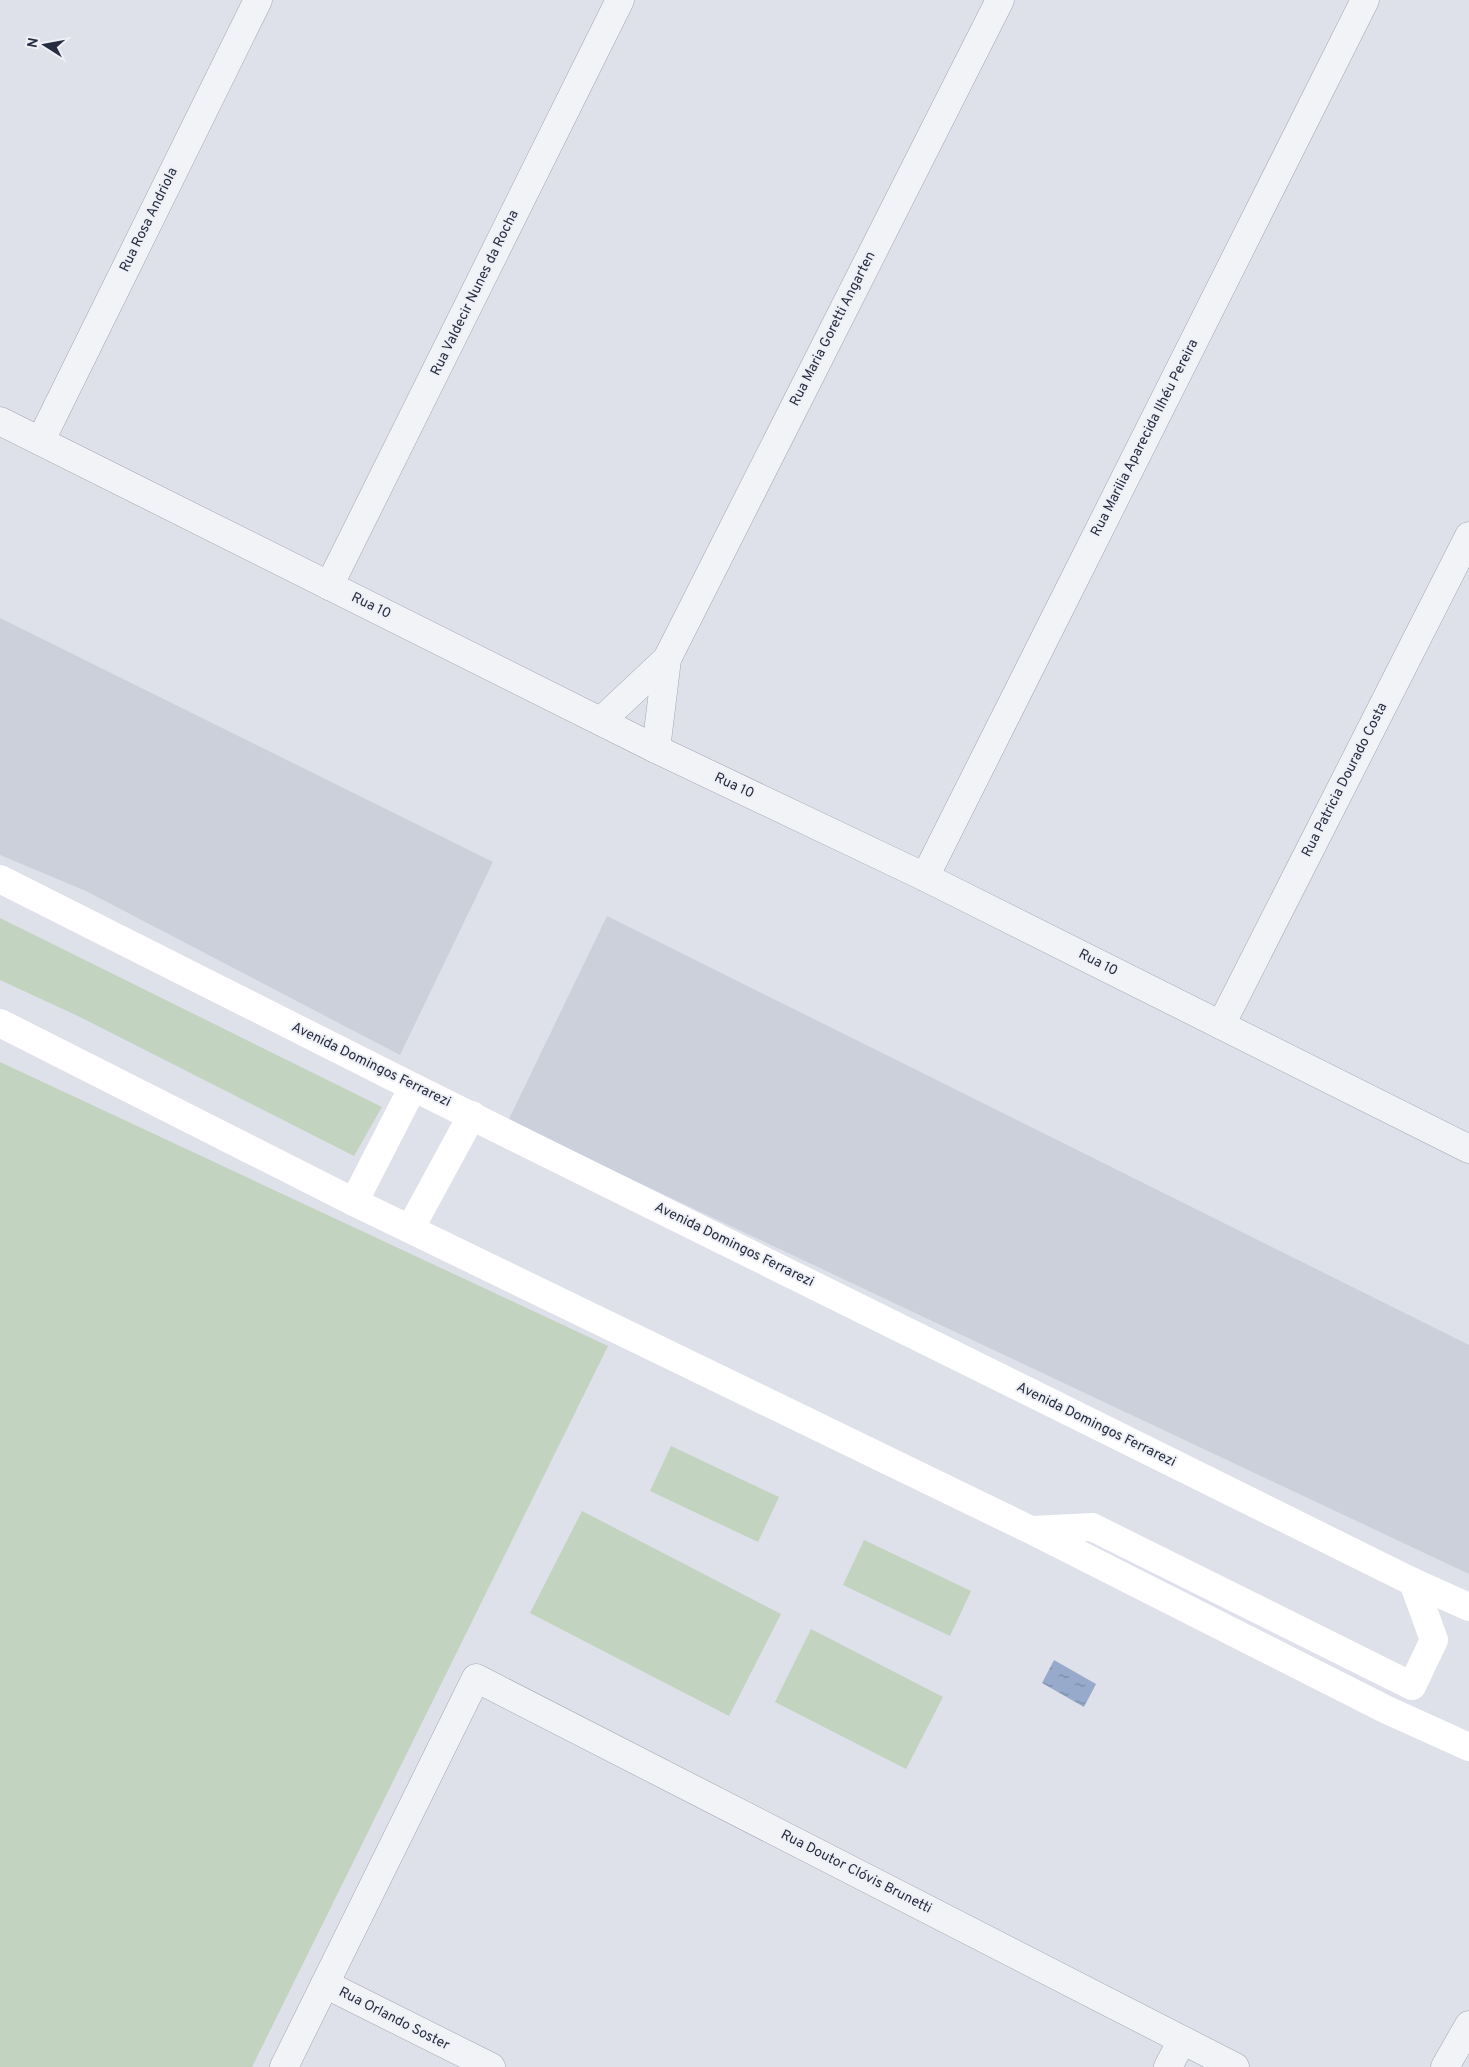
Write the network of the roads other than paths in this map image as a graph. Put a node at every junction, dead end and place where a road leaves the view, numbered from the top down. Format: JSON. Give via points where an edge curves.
{"nodes":[{"id":1,"x":258,"y":0,"type":"edge"},
{"id":2,"x":620,"y":0,"type":"edge"},
{"id":3,"x":1000,"y":0,"type":"edge"},
{"id":4,"x":1365,"y":0,"type":"edge"},
{"id":5,"x":0,"y":421,"type":"edge"},
{"id":6,"x":41,"y":440,"type":"junction"},
{"id":7,"x":1469,"y":536,"type":"edge"},
{"id":8,"x":329,"y":586,"type":"junction"},
{"id":9,"x":667,"y":659,"type":"junction"},
{"id":10,"x":601,"y":720,"type":"junction"},
{"id":11,"x":656,"y":749,"type":"junction"},
{"id":12,"x":925,"y":877,"type":"junction"},
{"id":13,"x":0,"y":879,"type":"edge"},
{"id":14,"x":0,"y":1023,"type":"edge"},
{"id":15,"x":1221,"y":1025,"type":"junction"},
{"id":16,"x":414,"y":1087,"type":"junction"},
{"id":17,"x":472,"y":1115,"type":"junction"},
{"id":18,"x":1469,"y":1149,"type":"edge"},
{"id":19,"x":354,"y":1202,"type":"junction"},
{"id":20,"x":410,"y":1230,"type":"junction"},
{"id":21,"x":1032,"y":1530,"type":"junction"},
{"id":22,"x":1413,"y":1582,"type":"junction"},
{"id":23,"x":1469,"y":1607,"type":"edge"},
{"id":24,"x":1412,"y":1686,"type":"junction"},
{"id":25,"x":1398,"y":1715,"type":"junction"},
{"id":26,"x":1469,"y":1748,"type":"edge"},
{"id":27,"x":325,"y":1984,"type":"junction"},
{"id":28,"x":1469,"y":2025,"type":"edge"},
{"id":29,"x":1182,"y":2040,"type":"junction"},
{"id":30,"x":284,"y":2067,"type":"edge"},
{"id":31,"x":491,"y":2067,"type":"edge"},
{"id":32,"x":1168,"y":2067,"type":"edge"},
{"id":33,"x":1236,"y":2067,"type":"edge"},
{"id":34,"x":1445,"y":2067,"type":"edge"}],
"edges":[{"from":1,"to":6,"type":"street","name":"Rua Rosa Andriola"},
{"from":2,"to":8,"type":"street","name":"Rua Valdecir Nunes da Rocha"},
{"from":3,"to":9,"type":"street","name":"Rua Maria Goretti Angarten"},
{"from":4,"to":12,"type":"street","name":"Rua Marilia Aparecida Ilhéu Pereira"},
{"from":5,"to":6,"type":"street","name":"Rua 10"},
{"from":6,"to":8,"type":"street","name":"Rua 10"},
{"from":7,"to":15,"type":"street","name":"Rua Patricia Dourado Costa"},
{"from":8,"to":10,"type":"street","name":"Rua 10"},
{"from":9,"to":10,"type":"street","name":"Rua Maria Goretti Angarten"},
{"from":9,"to":11,"type":"street","name":"Rua Maria Goretti Angarten"},
{"from":10,"to":11,"type":"street","name":"Rua 10"},
{"from":11,"to":12,"type":"street","name":"Rua 10"},
{"from":12,"to":15,"type":"street","name":"Rua 10"},
{"from":13,"to":16,"type":"main road","name":"Avenida Domingos Ferrarezi"},
{"from":14,"to":19,"type":"main road"},
{"from":15,"to":18,"type":"street","name":"Rua 10"},
{"from":16,"to":17,"type":"main road","name":"Avenida Domingos Ferrarezi"},
{"from":16,"to":19,"type":"main road"},
{"from":17,"to":20,"type":"main road"},
{"from":17,"to":22,"type":"main road","name":"Avenida Domingos Ferrarezi"},
{"from":19,"to":20,"type":"main road"},
{"from":20,"to":21,"type":"main road"},
{"from":21,"to":24,"type":"main road","via":[[1092,1527]]},
{"from":21,"to":25,"type":"main road"},
{"from":22,"to":23,"type":"main road","name":"Avenida Domingos Ferrarezi"},
{"from":22,"to":24,"type":"main road","via":[[1434,1640]]},
{"from":24,"to":25,"type":"main road"},
{"from":25,"to":26,"type":"main road"},
{"from":27,"to":29,"type":"street","name":"Rua Doutor Clóvis Brunetti","via":[[476,1678]]},
{"from":27,"to":30,"type":"street"},
{"from":27,"to":31,"type":"street","name":"Rua Orlando Soster"},
{"from":28,"to":34,"type":"street"},
{"from":29,"to":32,"type":"street"},
{"from":29,"to":33,"type":"street","name":"Rua Doutor Clóvis Brunetti"}]}
